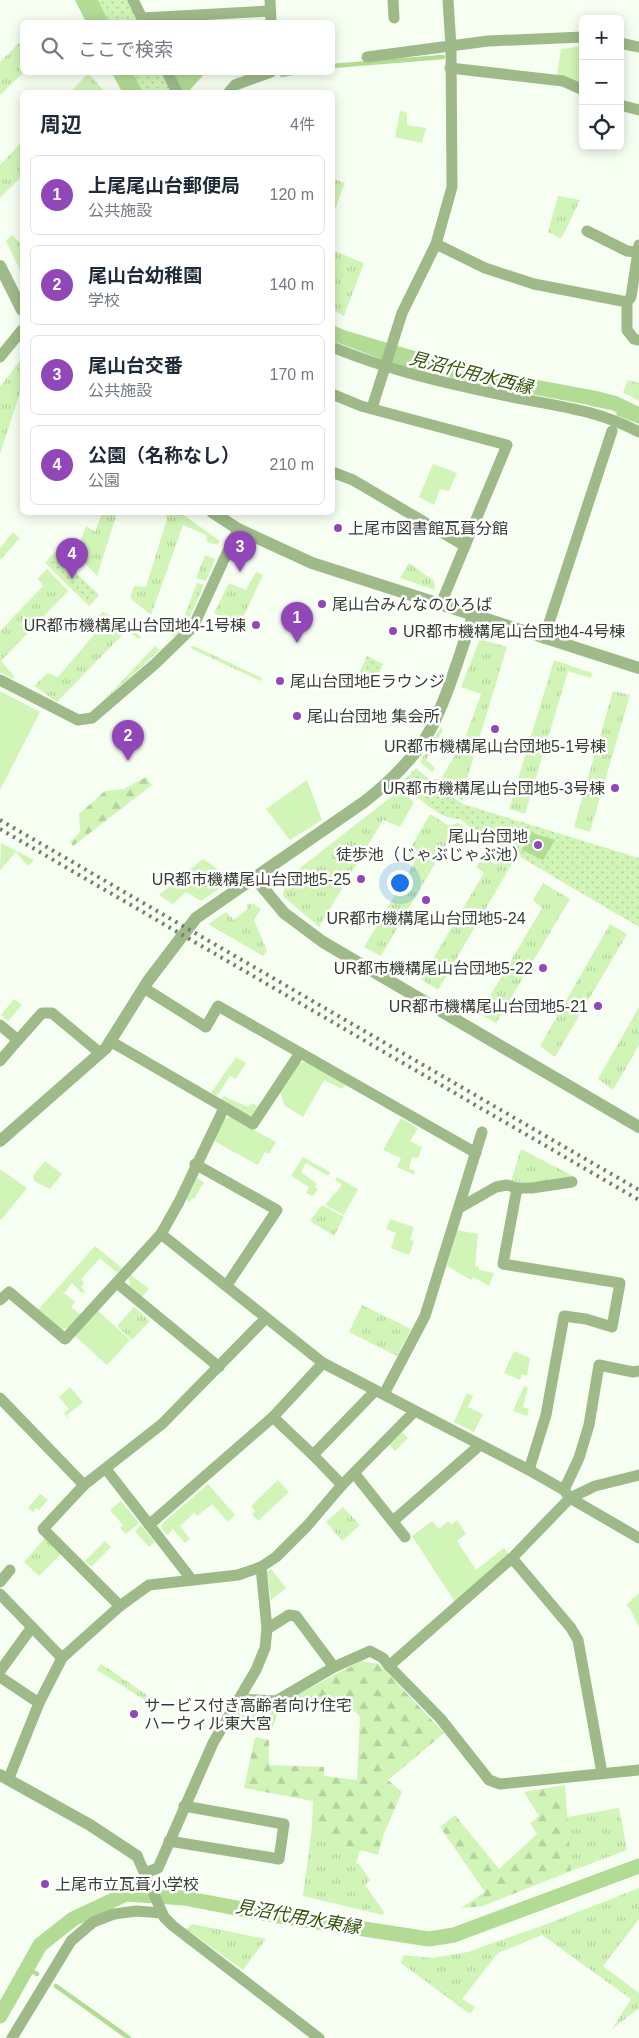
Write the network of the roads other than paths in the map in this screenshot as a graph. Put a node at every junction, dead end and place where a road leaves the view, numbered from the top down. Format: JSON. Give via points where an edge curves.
{"nodes":[{"id":1,"x":133,"y":0,"type":"edge"},
{"id":2,"x":393,"y":0,"type":"edge"},
{"id":3,"x":448,"y":0,"type":"edge"},
{"id":4,"x":270,"y":11,"type":"edge"},
{"id":5,"x":394,"y":18,"type":"dead end"},
{"id":6,"x":143,"y":20,"type":"edge"},
{"id":7,"x":579,"y":37,"type":"edge"},
{"id":8,"x":624,"y":44,"type":"edge"},
{"id":9,"x":451,"y":47,"type":"junction"},
{"id":10,"x":639,"y":47,"type":"edge"},
{"id":11,"x":367,"y":57,"type":"dead end"},
{"id":12,"x":450,"y":68,"type":"junction"},
{"id":13,"x":169,"y":75,"type":"edge"},
{"id":14,"x":263,"y":75,"type":"edge"},
{"id":15,"x":579,"y":88,"type":"edge"},
{"id":16,"x":174,"y":90,"type":"edge"},
{"id":17,"x":231,"y":90,"type":"edge"},
{"id":18,"x":624,"y":106,"type":"edge"},
{"id":19,"x":639,"y":110,"type":"edge"},
{"id":20,"x":587,"y":231,"type":"dead end"},
{"id":21,"x":436,"y":244,"type":"junction"},
{"id":22,"x":638,"y":248,"type":"edge"},
{"id":23,"x":0,"y":266,"type":"edge"},
{"id":24,"x":627,"y":302,"type":"junction"},
{"id":25,"x":20,"y":306,"type":"edge"},
{"id":26,"x":20,"y":332,"type":"edge"},
{"id":27,"x":639,"y":340,"type":"edge"},
{"id":28,"x":335,"y":347,"type":"edge"},
{"id":29,"x":0,"y":357,"type":"edge"},
{"id":30,"x":385,"y":365,"type":"junction"},
{"id":31,"x":335,"y":395,"type":"edge"},
{"id":32,"x":372,"y":408,"type":"junction"},
{"id":33,"x":614,"y":425,"type":"junction"},
{"id":34,"x":639,"y":432,"type":"edge"},
{"id":35,"x":335,"y":473,"type":"edge"},
{"id":36,"x":217,"y":515,"type":"edge"},
{"id":37,"x":238,"y":529,"type":"junction"},
{"id":38,"x":465,"y":546,"type":"junction"},
{"id":39,"x":440,"y":606,"type":"junction"},
{"id":40,"x":473,"y":616,"type":"junction"},
{"id":41,"x":544,"y":638,"type":"junction"},
{"id":42,"x":639,"y":668,"type":"edge"},
{"id":43,"x":0,"y":680,"type":"edge"},
{"id":44,"x":254,"y":877,"type":"junction"},
{"id":45,"x":144,"y":988,"type":"junction"},
{"id":46,"x":0,"y":1025,"type":"edge"},
{"id":47,"x":18,"y":1040,"type":"junction"},
{"id":48,"x":110,"y":1041,"type":"junction"},
{"id":49,"x":100,"y":1052,"type":"junction"},
{"id":50,"x":300,"y":1053,"type":"junction"},
{"id":51,"x":0,"y":1061,"type":"edge"},
{"id":52,"x":224,"y":1108,"type":"junction"},
{"id":53,"x":639,"y":1127,"type":"edge"},
{"id":54,"x":482,"y":1132,"type":"dead end"},
{"id":55,"x":0,"y":1141,"type":"edge"},
{"id":56,"x":476,"y":1153,"type":"junction"},
{"id":57,"x":195,"y":1164,"type":"junction"},
{"id":58,"x":572,"y":1182,"type":"dead end"},
{"id":59,"x":517,"y":1188,"type":"junction"},
{"id":60,"x":460,"y":1207,"type":"junction"},
{"id":61,"x":161,"y":1234,"type":"junction"},
{"id":62,"x":117,"y":1283,"type":"junction"},
{"id":63,"x":227,"y":1285,"type":"junction"},
{"id":64,"x":0,"y":1300,"type":"edge"},
{"id":65,"x":266,"y":1318,"type":"junction"},
{"id":66,"x":323,"y":1363,"type":"junction"},
{"id":67,"x":219,"y":1367,"type":"junction"},
{"id":68,"x":639,"y":1371,"type":"edge"},
{"id":69,"x":379,"y":1392,"type":"junction"},
{"id":70,"x":0,"y":1398,"type":"edge"},
{"id":71,"x":415,"y":1411,"type":"junction"},
{"id":72,"x":273,"y":1416,"type":"junction"},
{"id":73,"x":480,"y":1445,"type":"junction"},
{"id":74,"x":313,"y":1455,"type":"junction"},
{"id":75,"x":106,"y":1469,"type":"junction"},
{"id":76,"x":529,"y":1470,"type":"junction"},
{"id":77,"x":354,"y":1473,"type":"junction"},
{"id":78,"x":639,"y":1475,"type":"edge"},
{"id":79,"x":342,"y":1485,"type":"junction"},
{"id":80,"x":84,"y":1486,"type":"junction"},
{"id":81,"x":567,"y":1494,"type":"junction"},
{"id":82,"x":393,"y":1521,"type":"junction"},
{"id":83,"x":149,"y":1525,"type":"junction"},
{"id":84,"x":404,"y":1537,"type":"dead end"},
{"id":85,"x":639,"y":1538,"type":"edge"},
{"id":86,"x":512,"y":1558,"type":"junction"},
{"id":87,"x":261,"y":1567,"type":"junction"},
{"id":88,"x":10,"y":1570,"type":"dead end"},
{"id":89,"x":192,"y":1580,"type":"junction"},
{"id":90,"x":0,"y":1582,"type":"edge"},
{"id":91,"x":0,"y":1594,"type":"edge"},
{"id":92,"x":120,"y":1606,"type":"junction"},
{"id":93,"x":32,"y":1627,"type":"junction"},
{"id":94,"x":267,"y":1629,"type":"junction"},
{"id":95,"x":62,"y":1658,"type":"junction"},
{"id":96,"x":389,"y":1666,"type":"junction"},
{"id":97,"x":334,"y":1667,"type":"junction"},
{"id":98,"x":0,"y":1671,"type":"edge"},
{"id":99,"x":0,"y":1677,"type":"edge"},
{"id":100,"x":239,"y":1699,"type":"junction"},
{"id":101,"x":39,"y":1703,"type":"junction"},
{"id":102,"x":639,"y":1770,"type":"edge"},
{"id":103,"x":602,"y":1773,"type":"junction"},
{"id":104,"x":4,"y":1777,"type":"edge"},
{"id":105,"x":184,"y":1806,"type":"junction"},
{"id":106,"x":169,"y":1841,"type":"junction"},
{"id":107,"x":137,"y":1856,"type":"joint"},
{"id":108,"x":146,"y":1875,"type":"junction"},
{"id":109,"x":162,"y":1913,"type":"junction"},
{"id":110,"x":12,"y":2038,"type":"edge"},
{"id":111,"x":319,"y":2038,"type":"edge"}],
"edges":[{"from":1,"to":6,"type":"street"},
{"from":2,"to":5,"type":"street"},
{"from":3,"to":9,"type":"street"},
{"from":4,"to":6,"type":"street"},
{"from":7,"to":9,"type":"street","via":[[488,41]]},
{"from":8,"to":10,"type":"street"},
{"from":9,"to":11,"type":"street"},
{"from":9,"to":12,"type":"street"},
{"from":12,"to":15,"type":"street","via":[[563,81]]},
{"from":12,"to":21,"type":"street","via":[[452,187]]},
{"from":13,"to":16,"type":"street"},
{"from":14,"to":17,"type":"street","via":[[235,85]]},
{"from":18,"to":19,"type":"street"},
{"from":20,"to":22,"type":"street","via":[[627,251]]},
{"from":21,"to":24,"type":"street","via":[[485,268],[534,284]]},
{"from":21,"to":30,"type":"street","via":[[402,313]]},
{"from":22,"to":24,"type":"street","via":[[631,297]]},
{"from":23,"to":25,"type":"street"},
{"from":24,"to":27,"type":"street","via":[[627,330]]},
{"from":26,"to":29,"type":"street"},
{"from":28,"to":30,"type":"street"},
{"from":30,"to":32,"type":"street"},
{"from":30,"to":33,"type":"street","via":[[424,378],[566,407]]},
{"from":31,"to":32,"type":"street"},
{"from":32,"to":38,"type":"street","via":[[507,446]]},
{"from":33,"to":34,"type":"street"},
{"from":33,"to":41,"type":"street"},
{"from":35,"to":38,"type":"street","via":[[353,480]]},
{"from":36,"to":37,"type":"street"},
{"from":37,"to":39,"type":"street","via":[[312,563]]},
{"from":37,"to":43,"type":"street","via":[[193,627],[92,718],[78,720]]},
{"from":38,"to":39,"type":"street"},
{"from":39,"to":40,"type":"street"},
{"from":40,"to":41,"type":"street"},
{"from":40,"to":44,"type":"street","via":[[437,716],[408,762],[390,782],[364,802]]},
{"from":41,"to":42,"type":"street"},
{"from":44,"to":45,"type":"street","via":[[196,918]]},
{"from":44,"to":53,"type":"street","via":[[284,913],[323,942]]},
{"from":45,"to":48,"type":"street"},
{"from":45,"to":50,"type":"street","via":[[206,1027],[218,1006]]},
{"from":46,"to":47,"type":"street"},
{"from":47,"to":49,"type":"street","via":[[42,1013],[52,1013]]},
{"from":47,"to":51,"type":"street"},
{"from":48,"to":49,"type":"street"},
{"from":48,"to":52,"type":"street"},
{"from":49,"to":55,"type":"street"},
{"from":50,"to":52,"type":"street","via":[[253,1124]]},
{"from":50,"to":56,"type":"street"},
{"from":52,"to":57,"type":"street"},
{"from":54,"to":56,"type":"street"},
{"from":56,"to":60,"type":"street"},
{"from":57,"to":61,"type":"street"},
{"from":57,"to":63,"type":"street","via":[[277,1210]]},
{"from":58,"to":59,"type":"street"},
{"from":59,"to":60,"type":"street","via":[[507,1185],[496,1187]]},
{"from":59,"to":76,"type":"street","via":[[503,1264],[620,1283],[612,1327],[564,1316],[546,1415]]},
{"from":60,"to":69,"type":"street","via":[[424,1316]]},
{"from":61,"to":62,"type":"street"},
{"from":61,"to":63,"type":"street"},
{"from":62,"to":64,"type":"street","via":[[66,1339],[9,1292]]},
{"from":62,"to":67,"type":"street"},
{"from":63,"to":65,"type":"street"},
{"from":65,"to":66,"type":"street"},
{"from":65,"to":67,"type":"street"},
{"from":66,"to":69,"type":"street"},
{"from":66,"to":72,"type":"street"},
{"from":67,"to":75,"type":"street","via":[[162,1424]]},
{"from":68,"to":81,"type":"street","via":[[599,1365],[590,1425]]},
{"from":69,"to":71,"type":"street"},
{"from":69,"to":74,"type":"street"},
{"from":70,"to":80,"type":"street"},
{"from":71,"to":73,"type":"street"},
{"from":71,"to":77,"type":"street"},
{"from":72,"to":74,"type":"street"},
{"from":72,"to":83,"type":"street"},
{"from":73,"to":76,"type":"street"},
{"from":73,"to":82,"type":"street"},
{"from":74,"to":79,"type":"street"},
{"from":75,"to":80,"type":"street"},
{"from":75,"to":83,"type":"street"},
{"from":76,"to":81,"type":"street"},
{"from":77,"to":79,"type":"street"},
{"from":77,"to":82,"type":"street"},
{"from":78,"to":81,"type":"street"},
{"from":79,"to":87,"type":"street","via":[[301,1532]]},
{"from":80,"to":92,"type":"street","via":[[43,1529]]},
{"from":81,"to":85,"type":"street"},
{"from":81,"to":86,"type":"street"},
{"from":82,"to":84,"type":"street"},
{"from":83,"to":89,"type":"street"},
{"from":86,"to":96,"type":"street"},
{"from":86,"to":103,"type":"street","via":[[578,1640]]},
{"from":87,"to":89,"type":"street","via":[[238,1575]]},
{"from":87,"to":94,"type":"street"},
{"from":88,"to":90,"type":"street"},
{"from":89,"to":92,"type":"street","via":[[149,1585]]},
{"from":91,"to":93,"type":"street"},
{"from":92,"to":95,"type":"street"},
{"from":93,"to":95,"type":"street"},
{"from":93,"to":98,"type":"street"},
{"from":94,"to":97,"type":"street","via":[[288,1614],[296,1616]]},
{"from":94,"to":100,"type":"street","via":[[265,1648]]},
{"from":95,"to":101,"type":"street"},
{"from":96,"to":97,"type":"street","via":[[383,1658],[370,1651]]},
{"from":96,"to":103,"type":"street","via":[[440,1718],[489,1780],[500,1784]]},
{"from":97,"to":100,"type":"street","via":[[276,1701]]},
{"from":99,"to":101,"type":"street"},
{"from":100,"to":105,"type":"street","via":[[213,1743]]},
{"from":101,"to":104,"type":"street"},
{"from":102,"to":103,"type":"street"},
{"from":104,"to":107,"type":"street","via":[[90,1824]]},
{"from":105,"to":106,"type":"street"},
{"from":105,"to":106,"type":"street","via":[[284,1824],[279,1859]]},
{"from":106,"to":108,"type":"street","via":[[158,1868]]},
{"from":107,"to":108,"type":"street"},
{"from":108,"to":109,"type":"street"},
{"from":109,"to":110,"type":"street","via":[[136,1911],[114,1914],[93,1922],[71,1940]]},
{"from":109,"to":111,"type":"street","via":[[197,1946]]}]}
